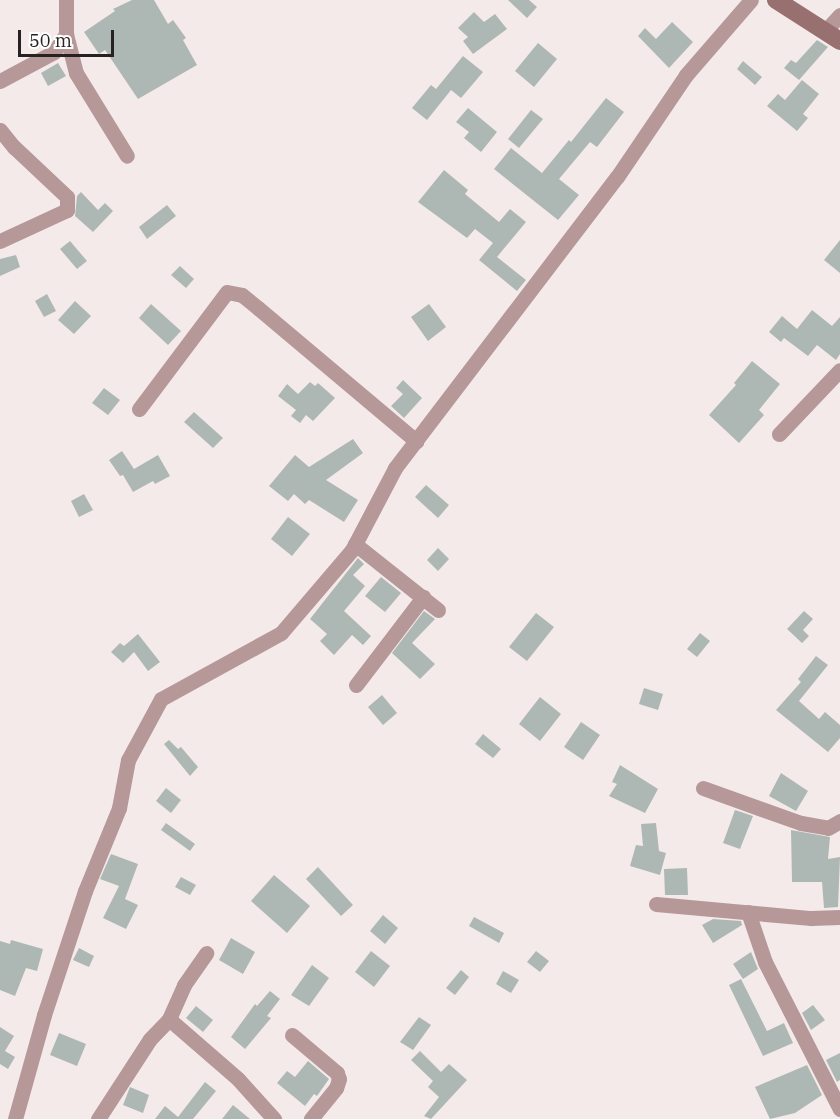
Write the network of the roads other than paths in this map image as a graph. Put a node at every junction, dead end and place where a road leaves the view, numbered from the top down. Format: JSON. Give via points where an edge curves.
{"nodes":[{"id":1,"x":66,"y":0,"type":"edge"},
{"id":2,"x":751,"y":0,"type":"edge"},
{"id":3,"x":776,"y":0,"type":"edge"},
{"id":4,"x":840,"y":15,"type":"edge"},
{"id":5,"x":66,"y":34,"type":"junction"},
{"id":6,"x":832,"y":36,"type":"edge"},
{"id":7,"x":0,"y":81,"type":"edge"},
{"id":8,"x":0,"y":130,"type":"edge"},
{"id":9,"x":127,"y":156,"type":"dead end"},
{"id":10,"x":0,"y":241,"type":"edge"},
{"id":11,"x":840,"y":370,"type":"edge"},
{"id":12,"x":139,"y":409,"type":"dead end"},
{"id":13,"x":779,"y":434,"type":"dead end"},
{"id":14,"x":416,"y":441,"type":"junction"},
{"id":15,"x":355,"y":544,"type":"junction"},
{"id":16,"x":423,"y":597,"type":"junction"},
{"id":17,"x":438,"y":610,"type":"dead end"},
{"id":18,"x":356,"y":685,"type":"dead end"},
{"id":19,"x":703,"y":788,"type":"dead end"},
{"id":20,"x":840,"y":821,"type":"edge"},
{"id":21,"x":656,"y":904,"type":"dead end"},
{"id":22,"x":748,"y":912,"type":"junction"},
{"id":23,"x":838,"y":920,"type":"edge"},
{"id":24,"x":206,"y":954,"type":"dead end"},
{"id":25,"x":168,"y":1019,"type":"junction"},
{"id":26,"x":292,"y":1035,"type":"dead end"},
{"id":27,"x":840,"y":1110,"type":"edge"},
{"id":28,"x":15,"y":1119,"type":"edge"},
{"id":29,"x":99,"y":1119,"type":"edge"},
{"id":30,"x":274,"y":1119,"type":"edge"},
{"id":31,"x":311,"y":1119,"type":"edge"}],
"edges":[{"from":1,"to":5,"type":"street"},
{"from":2,"to":14,"type":"street","via":[[686,75],[618,177]]},
{"from":3,"to":6,"type":"street"},
{"from":4,"to":6,"type":"street"},
{"from":5,"to":7,"type":"street","via":[[54,52]]},
{"from":5,"to":9,"type":"street","via":[[76,73]]},
{"from":8,"to":10,"type":"street","via":[[67,197],[67,210]]},
{"from":11,"to":13,"type":"street"},
{"from":12,"to":14,"type":"street","via":[[227,292],[250,301]]},
{"from":14,"to":15,"type":"street","via":[[395,468]]},
{"from":15,"to":16,"type":"street"},
{"from":15,"to":28,"type":"street","via":[[281,633],[161,699],[128,760],[119,808],[85,891]]},
{"from":16,"to":17,"type":"street"},
{"from":16,"to":18,"type":"street"},
{"from":19,"to":20,"type":"street","via":[[801,823],[828,828]]},
{"from":21,"to":22,"type":"street"},
{"from":22,"to":23,"type":"street"},
{"from":22,"to":27,"type":"street","via":[[765,962]]},
{"from":24,"to":25,"type":"street","via":[[184,985]]},
{"from":25,"to":29,"type":"street","via":[[150,1039]]},
{"from":25,"to":30,"type":"street","via":[[219,1062]]},
{"from":26,"to":31,"type":"street","via":[[337,1073],[339,1079]]}]}
